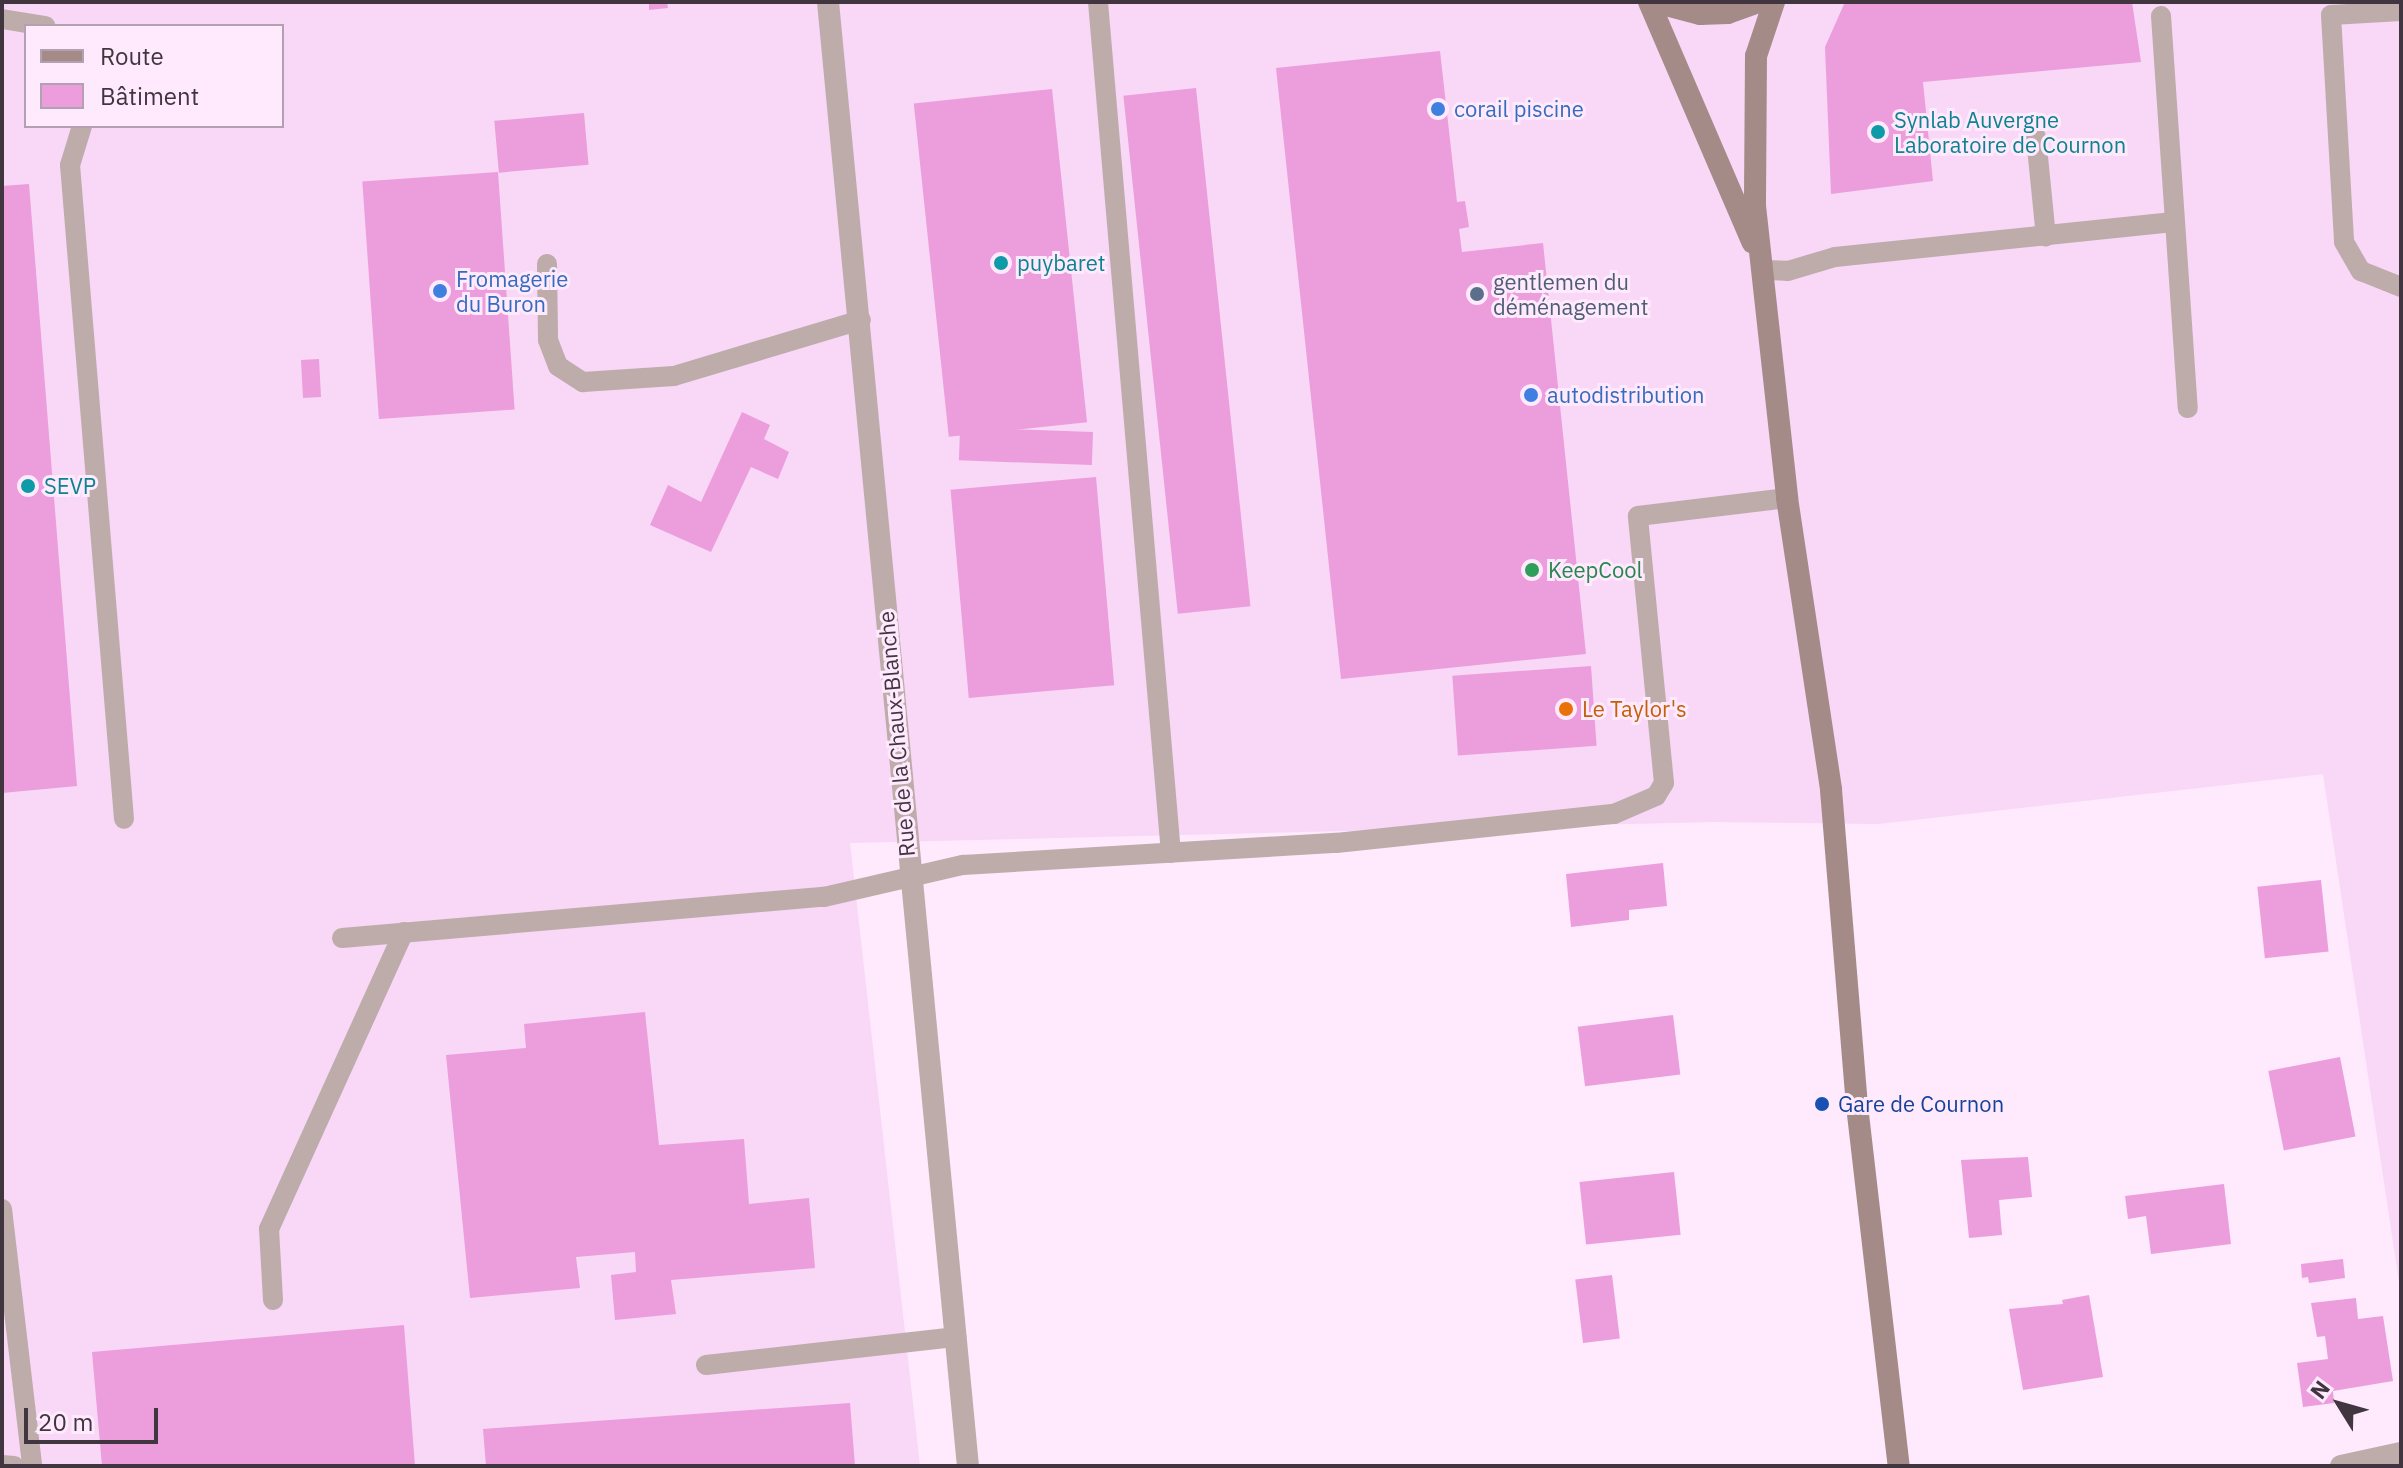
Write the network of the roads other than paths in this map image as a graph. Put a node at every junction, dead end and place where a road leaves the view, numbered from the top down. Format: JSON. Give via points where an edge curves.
{"nodes":[{"id":1,"x":828,"y":2,"type":"edge"},
{"id":2,"x":1098,"y":2,"type":"edge"},
{"id":3,"x":1652,"y":2,"type":"edge"},
{"id":4,"x":1758,"y":2,"type":"edge"},
{"id":5,"x":1774,"y":2,"type":"edge"},
{"id":6,"x":2330,"y":9,"type":"edge"},
{"id":7,"x":2401,"y":11,"type":"edge"},
{"id":8,"x":2161,"y":16,"type":"dead end"},
{"id":9,"x":2,"y":19,"type":"edge"},
{"id":10,"x":33,"y":24,"type":"edge"},
{"id":11,"x":81,"y":128,"type":"edge"},
{"id":12,"x":2036,"y":137,"type":"dead end"},
{"id":13,"x":2173,"y":222,"type":"junction"},
{"id":14,"x":2046,"y":237,"type":"junction"},
{"id":15,"x":547,"y":264,"type":"dead end"},
{"id":16,"x":1765,"y":270,"type":"junction"},
{"id":17,"x":2401,"y":287,"type":"edge"},
{"id":18,"x":861,"y":320,"type":"junction"},
{"id":19,"x":2188,"y":408,"type":"dead end"},
{"id":20,"x":1787,"y":498,"type":"junction"},
{"id":21,"x":124,"y":819,"type":"dead end"},
{"id":22,"x":1171,"y":853,"type":"junction"},
{"id":23,"x":908,"y":880,"type":"junction"},
{"id":24,"x":404,"y":932,"type":"junction"},
{"id":25,"x":342,"y":938,"type":"dead end"},
{"id":26,"x":2,"y":1209,"type":"edge"},
{"id":27,"x":273,"y":1300,"type":"dead end"},
{"id":28,"x":956,"y":1337,"type":"junction"},
{"id":29,"x":706,"y":1365,"type":"dead end"},
{"id":30,"x":2401,"y":1453,"type":"edge"},
{"id":31,"x":2,"y":1465,"type":"edge"},
{"id":32,"x":14,"y":1466,"type":"edge"},
{"id":33,"x":32,"y":1466,"type":"edge"},
{"id":34,"x":968,"y":1466,"type":"edge"},
{"id":35,"x":1899,"y":1466,"type":"edge"},
{"id":36,"x":2341,"y":1466,"type":"edge"}],
"edges":[{"from":1,"to":18,"type":"street","name":"Rue de la Chaux-Blanche"},
{"from":2,"to":22,"type":"lane"},
{"from":3,"to":4,"type":"main road","via":[[1700,14],[1728,13]]},
{"from":3,"to":16,"type":"main road"},
{"from":5,"to":16,"type":"main road","via":[[1756,56],[1755,206]]},
{"from":6,"to":7,"type":"lane"},
{"from":6,"to":17,"type":"lane","via":[[2344,242],[2361,271]]},
{"from":8,"to":13,"type":"lane"},
{"from":9,"to":10,"type":"lane"},
{"from":11,"to":21,"type":"lane","via":[[70,165]]},
{"from":12,"to":14,"type":"lane"},
{"from":13,"to":14,"type":"lane"},
{"from":13,"to":19,"type":"lane"},
{"from":14,"to":16,"type":"lane","via":[[1835,257],[1788,271]]},
{"from":15,"to":18,"type":"lane","via":[[548,340],[558,366],[583,382],[674,376]]},
{"from":16,"to":20,"type":"main road"},
{"from":18,"to":23,"type":"street","name":"Rue de la Chaux-Blanche"},
{"from":20,"to":22,"type":"lane","via":[[1638,516],[1664,783],[1656,796],[1614,814],[1336,843]]},
{"from":20,"to":35,"type":"main road","via":[[1831,790],[1856,1097]]},
{"from":22,"to":23,"type":"lane","via":[[963,865]]},
{"from":23,"to":24,"type":"lane","via":[[824,897]]},
{"from":23,"to":28,"type":"street","name":"Rue de la Chaux-Blanche"},
{"from":24,"to":25,"type":"lane"},
{"from":24,"to":27,"type":"lane","via":[[269,1229]]},
{"from":26,"to":33,"type":"lane"},
{"from":28,"to":29,"type":"lane"},
{"from":28,"to":34,"type":"street","name":"Rue de la Chaux-Blanche"},
{"from":30,"to":36,"type":"street"},
{"from":31,"to":32,"type":"lane"}]}
